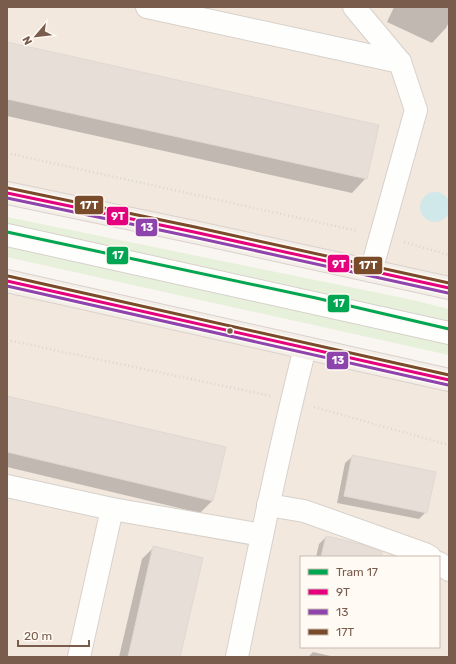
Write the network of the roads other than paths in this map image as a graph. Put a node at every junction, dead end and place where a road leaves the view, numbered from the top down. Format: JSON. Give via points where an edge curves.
{"nodes":[{"id":1,"x":147,"y":7,"type":"edge"},
{"id":2,"x":354,"y":7,"type":"edge"},
{"id":3,"x":400,"y":62,"type":"junction"},
{"id":4,"x":7,"y":193,"type":"edge"},
{"id":5,"x":7,"y":235,"type":"edge"},
{"id":6,"x":371,"y":272,"type":"junction"},
{"id":7,"x":7,"y":281,"type":"edge"},
{"id":8,"x":449,"y":288,"type":"edge"},
{"id":9,"x":449,"y":333,"type":"edge"},
{"id":10,"x":305,"y":348,"type":"junction"},
{"id":11,"x":449,"y":380,"type":"edge"},
{"id":12,"x":7,"y":486,"type":"edge"},
{"id":13,"x":268,"y":505,"type":"junction"},
{"id":14,"x":112,"y":509,"type":"junction"},
{"id":15,"x":262,"y":535,"type":"junction"},
{"id":16,"x":428,"y":556,"type":"edge"},
{"id":17,"x":440,"y":564,"type":"edge"},
{"id":18,"x":449,"y":570,"type":"edge"},
{"id":19,"x":79,"y":657,"type":"edge"},
{"id":20,"x":237,"y":657,"type":"edge"}],
"edges":[{"from":1,"to":3,"type":"street"},
{"from":2,"to":3,"type":"street"},
{"from":3,"to":6,"type":"street","via":[[416,110]]},
{"from":4,"to":6,"type":"main road"},
{"from":5,"to":9,"type":"street"},
{"from":6,"to":8,"type":"main road"},
{"from":7,"to":10,"type":"main road"},
{"from":10,"to":11,"type":"main road"},
{"from":10,"to":13,"type":"street"},
{"from":12,"to":14,"type":"street"},
{"from":13,"to":15,"type":"street"},
{"from":13,"to":16,"type":"street","via":[[304,511]]},
{"from":14,"to":15,"type":"street"},
{"from":14,"to":19,"type":"street"},
{"from":15,"to":20,"type":"street"},
{"from":17,"to":18,"type":"street"}]}
